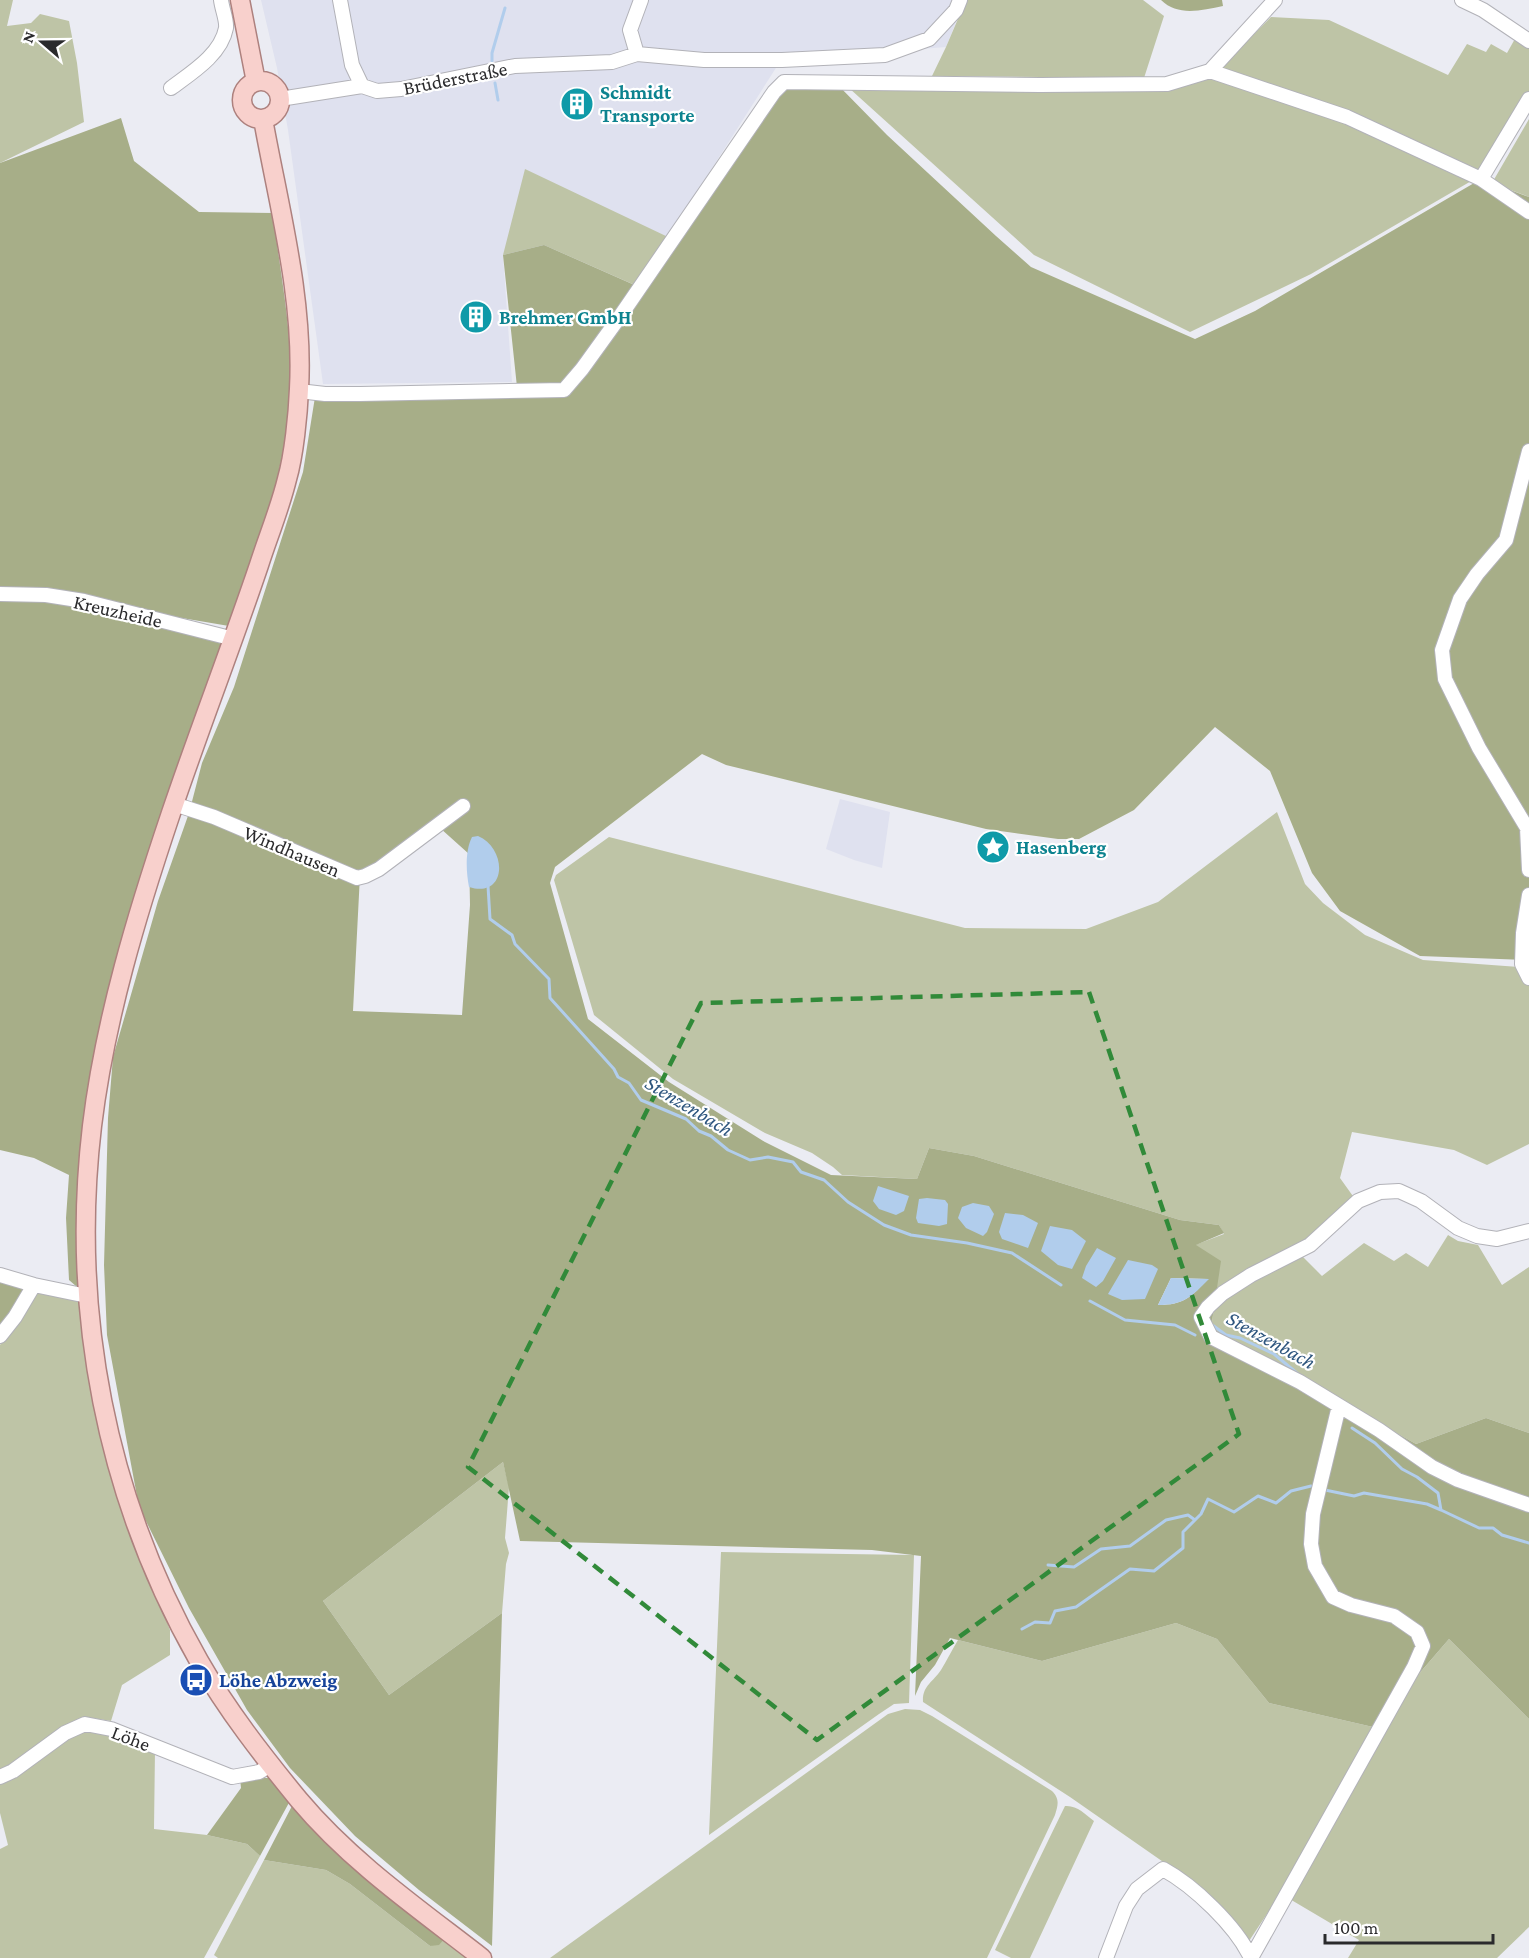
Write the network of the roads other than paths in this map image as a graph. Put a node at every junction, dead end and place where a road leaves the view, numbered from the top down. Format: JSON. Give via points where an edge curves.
{"nodes":[{"id":1,"x":220,"y":0,"type":"edge"},
{"id":2,"x":240,"y":0,"type":"edge"},
{"id":3,"x":340,"y":0,"type":"edge"},
{"id":4,"x":642,"y":0,"type":"edge"},
{"id":5,"x":960,"y":0,"type":"edge"},
{"id":6,"x":1275,"y":0,"type":"edge"},
{"id":7,"x":1462,"y":0,"type":"edge"},
{"id":8,"x":1525,"y":38,"type":"edge"},
{"id":9,"x":637,"y":54,"type":"junction"},
{"id":10,"x":1210,"y":71,"type":"junction"},
{"id":11,"x":256,"y":82,"type":"junction"},
{"id":12,"x":362,"y":86,"type":"junction"},
{"id":13,"x":171,"y":88,"type":"dead end"},
{"id":14,"x":280,"y":99,"type":"junction"},
{"id":15,"x":1529,"y":99,"type":"edge"},
{"id":16,"x":263,"y":119,"type":"junction"},
{"id":17,"x":1481,"y":179,"type":"junction"},
{"id":18,"x":1529,"y":212,"type":"edge"},
{"id":19,"x":299,"y":391,"type":"junction"},
{"id":20,"x":1529,"y":451,"type":"edge"},
{"id":21,"x":0,"y":594,"type":"edge"},
{"id":22,"x":234,"y":639,"type":"junction"},
{"id":23,"x":174,"y":804,"type":"junction"},
{"id":24,"x":463,"y":806,"type":"dead end"},
{"id":25,"x":1529,"y":870,"type":"edge"},
{"id":26,"x":1529,"y":895,"type":"edge"},
{"id":27,"x":1529,"y":978,"type":"edge"},
{"id":28,"x":1529,"y":1231,"type":"edge"},
{"id":29,"x":0,"y":1275,"type":"edge"},
{"id":30,"x":34,"y":1285,"type":"junction"},
{"id":31,"x":87,"y":1296,"type":"junction"},
{"id":32,"x":0,"y":1336,"type":"edge"},
{"id":33,"x":1340,"y":1406,"type":"junction"},
{"id":34,"x":1529,"y":1505,"type":"edge"},
{"id":35,"x":271,"y":1765,"type":"junction"},
{"id":36,"x":0,"y":1777,"type":"edge"},
{"id":37,"x":482,"y":1958,"type":"edge"},
{"id":38,"x":1106,"y":1958,"type":"edge"},
{"id":39,"x":1251,"y":1958,"type":"edge"}],
"edges":[{"from":1,"to":13,"type":"street","via":[[226,26],[221,43]]},
{"from":2,"to":11,"type":"main road"},
{"from":3,"to":12,"type":"street","via":[[352,65]]},
{"from":4,"to":9,"type":"street","via":[[630,30]]},
{"from":5,"to":9,"type":"street","name":"Brüderstraße","via":[[956,10],[929,39],[885,55],[704,60]]},
{"from":6,"to":10,"type":"street"},
{"from":7,"to":8,"type":"street"},
{"from":9,"to":12,"type":"street","name":"Brüderstraße","via":[[612,62],[515,66],[401,89],[377,91]]},
{"from":10,"to":17,"type":"street","via":[[1347,117]]},
{"from":10,"to":19,"type":"street","via":[[1167,84],[784,82],[564,390],[360,394]]},
{"from":11,"to":14,"type":"main road","via":[[270,84]]},
{"from":11,"to":16,"type":"main road","via":[[243,92],[242,105],[249,116]]},
{"from":12,"to":14,"type":"street","name":"Brüderstraße"},
{"from":14,"to":16,"type":"main road","via":[[273,115]]},
{"from":15,"to":17,"type":"street"},
{"from":16,"to":19,"type":"main road","via":[[294,288]]},
{"from":17,"to":18,"type":"street"},
{"from":19,"to":22,"type":"main road","via":[[289,476]]},
{"from":20,"to":25,"type":"street","via":[[1506,540],[1460,599],[1442,650],[1445,678],[1479,748],[1527,828]]},
{"from":21,"to":22,"type":"street","name":"Kreuzheide","via":[[84,601]]},
{"from":22,"to":23,"type":"main road"},
{"from":23,"to":24,"type":"street","name":"Windhausen","via":[[357,878],[379,869]]},
{"from":23,"to":31,"type":"main road","via":[[128,949],[104,1054],[92,1126],[86,1201]]},
{"from":26,"to":27,"type":"street","via":[[1522,964]]},
{"from":28,"to":33,"type":"street","via":[[1497,1239],[1477,1236],[1400,1191],[1380,1192],[1358,1201],[1310,1245],[1251,1275],[1208,1306],[1202,1317],[1211,1336]]},
{"from":29,"to":30,"type":"street"},
{"from":30,"to":31,"type":"street"},
{"from":30,"to":32,"type":"street"},
{"from":31,"to":35,"type":"main road","via":[[94,1362],[108,1432],[131,1513],[163,1594],[200,1663]]},
{"from":33,"to":34,"type":"street","via":[[1432,1467]]},
{"from":33,"to":39,"type":"street","via":[[1313,1514],[1311,1544],[1315,1566],[1334,1597],[1394,1616],[1417,1632],[1423,1646]]},
{"from":35,"to":36,"type":"street","name":"Löhe","via":[[260,1772],[232,1777],[111,1729],[85,1724]]},
{"from":35,"to":37,"type":"main road","via":[[295,1796],[349,1851]]},
{"from":38,"to":39,"type":"street","via":[[1131,1898],[1163,1869],[1209,1905],[1244,1944]]}]}
